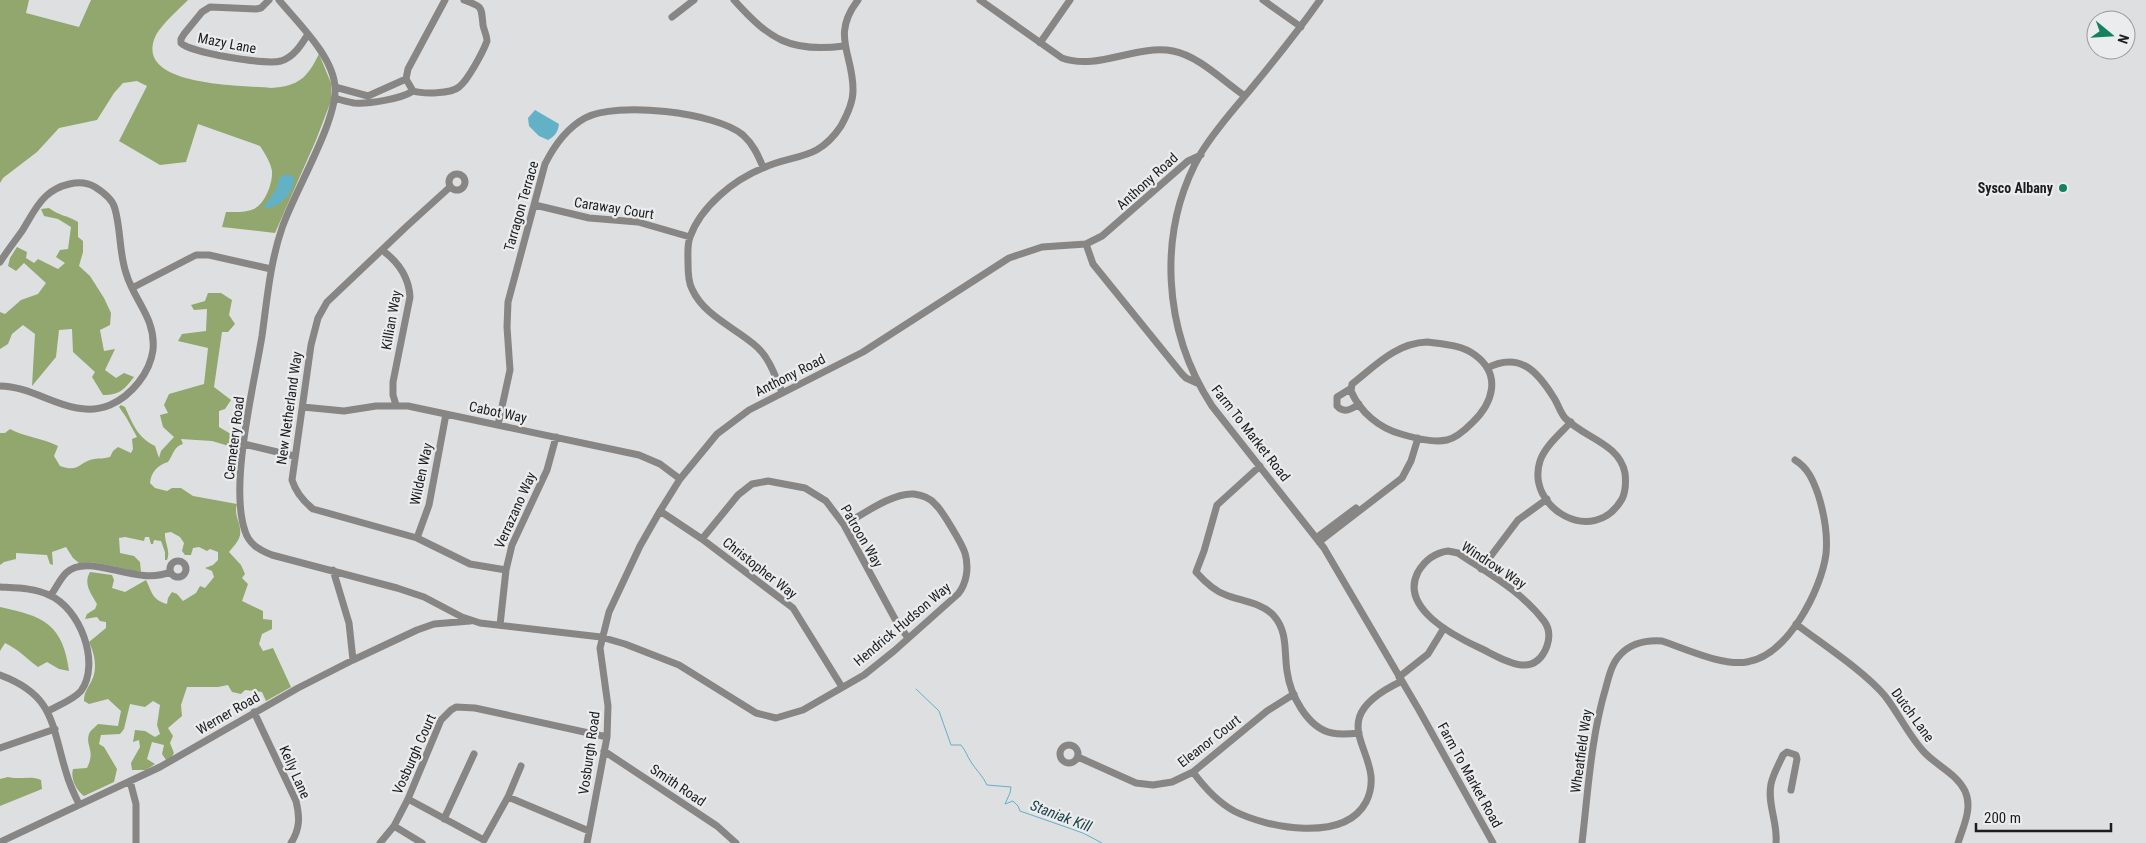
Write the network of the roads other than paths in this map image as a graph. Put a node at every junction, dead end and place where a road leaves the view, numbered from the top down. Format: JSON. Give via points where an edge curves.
{"nodes":[{"id":1,"x":269,"y":0,"type":"edge"},
{"id":2,"x":279,"y":0,"type":"edge"},
{"id":3,"x":445,"y":0,"type":"edge"},
{"id":4,"x":464,"y":0,"type":"edge"},
{"id":5,"x":694,"y":0,"type":"edge"},
{"id":6,"x":734,"y":0,"type":"edge"},
{"id":7,"x":858,"y":0,"type":"edge"},
{"id":8,"x":980,"y":0,"type":"edge"},
{"id":9,"x":1070,"y":0,"type":"edge"},
{"id":10,"x":1263,"y":0,"type":"edge"},
{"id":11,"x":1320,"y":0,"type":"edge"},
{"id":12,"x":672,"y":17,"type":"dead end"},
{"id":13,"x":1301,"y":27,"type":"junction"},
{"id":14,"x":308,"y":34,"type":"junction"},
{"id":15,"x":1040,"y":44,"type":"junction"},
{"id":16,"x":844,"y":46,"type":"junction"},
{"id":17,"x":406,"y":79,"type":"junction"},
{"id":18,"x":335,"y":87,"type":"junction"},
{"id":19,"x":413,"y":91,"type":"junction"},
{"id":20,"x":1244,"y":96,"type":"junction"},
{"id":21,"x":335,"y":98,"type":"junction"},
{"id":22,"x":1200,"y":155,"type":"junction"},
{"id":23,"x":764,"y":167,"type":"junction"},
{"id":24,"x":450,"y":187,"type":"dead end"},
{"id":25,"x":535,"y":205,"type":"junction"},
{"id":26,"x":690,"y":237,"type":"junction"},
{"id":27,"x":1086,"y":244,"type":"junction"},
{"id":28,"x":382,"y":250,"type":"junction"},
{"id":29,"x":0,"y":262,"type":"edge"},
{"id":30,"x":271,"y":269,"type":"junction"},
{"id":31,"x":132,"y":288,"type":"junction"},
{"id":32,"x":1487,"y":368,"type":"junction"},
{"id":33,"x":1197,"y":384,"type":"junction"},
{"id":34,"x":0,"y":386,"type":"edge"},
{"id":35,"x":1350,"y":389,"type":"junction"},
{"id":36,"x":782,"y":392,"type":"junction"},
{"id":37,"x":1359,"y":404,"type":"junction"},
{"id":38,"x":396,"y":405,"type":"junction"},
{"id":39,"x":303,"y":407,"type":"junction"},
{"id":40,"x":446,"y":414,"type":"junction"},
{"id":41,"x":1571,"y":422,"type":"junction"},
{"id":42,"x":498,"y":425,"type":"junction"},
{"id":43,"x":556,"y":437,"type":"junction"},
{"id":44,"x":1418,"y":438,"type":"junction"},
{"id":45,"x":244,"y":444,"type":"junction"},
{"id":46,"x":294,"y":456,"type":"junction"},
{"id":47,"x":1795,"y":460,"type":"dead end"},
{"id":48,"x":1260,"y":466,"type":"junction"},
{"id":49,"x":680,"y":479,"type":"junction"},
{"id":50,"x":1547,"y":499,"type":"junction"},
{"id":51,"x":660,"y":511,"type":"junction"},
{"id":52,"x":844,"y":525,"type":"junction"},
{"id":53,"x":417,"y":538,"type":"junction"},
{"id":54,"x":702,"y":539,"type":"junction"},
{"id":55,"x":1318,"y":540,"type":"junction"},
{"id":56,"x":1481,"y":569,"type":"junction"},
{"id":57,"x":333,"y":570,"type":"junction"},
{"id":58,"x":506,"y":570,"type":"junction"},
{"id":59,"x":170,"y":572,"type":"dead end"},
{"id":60,"x":0,"y":587,"type":"edge"},
{"id":61,"x":51,"y":596,"type":"junction"},
{"id":62,"x":472,"y":621,"type":"junction"},
{"id":63,"x":1796,"y":624,"type":"junction"},
{"id":64,"x":500,"y":625,"type":"junction"},
{"id":65,"x":1444,"y":628,"type":"junction"},
{"id":66,"x":601,"y":637,"type":"junction"},
{"id":67,"x":908,"y":638,"type":"junction"},
{"id":68,"x":352,"y":660,"type":"junction"},
{"id":69,"x":0,"y":675,"type":"edge"},
{"id":70,"x":1400,"y":679,"type":"junction"},
{"id":71,"x":842,"y":687,"type":"junction"},
{"id":72,"x":1294,"y":694,"type":"junction"},
{"id":73,"x":48,"y":710,"type":"junction"},
{"id":74,"x":254,"y":712,"type":"junction"},
{"id":75,"x":55,"y":729,"type":"junction"},
{"id":76,"x":1359,"y":733,"type":"junction"},
{"id":77,"x":606,"y":737,"type":"junction"},
{"id":78,"x":0,"y":748,"type":"edge"},
{"id":79,"x":604,"y":751,"type":"junction"},
{"id":80,"x":474,"y":754,"type":"dead end"},
{"id":81,"x":1078,"y":757,"type":"dead end"},
{"id":82,"x":521,"y":766,"type":"dead end"},
{"id":83,"x":1193,"y":772,"type":"junction"},
{"id":84,"x":130,"y":781,"type":"junction"},
{"id":85,"x":1791,"y":790,"type":"dead end"},
{"id":86,"x":508,"y":797,"type":"junction"},
{"id":87,"x":408,"y":799,"type":"junction"},
{"id":88,"x":79,"y":804,"type":"junction"},
{"id":89,"x":444,"y":819,"type":"junction"},
{"id":90,"x":394,"y":826,"type":"junction"},
{"id":91,"x":589,"y":831,"type":"junction"},
{"id":92,"x":0,"y":842,"type":"edge"},
{"id":93,"x":136,"y":843,"type":"edge"},
{"id":94,"x":291,"y":843,"type":"edge"},
{"id":95,"x":380,"y":843,"type":"edge"},
{"id":96,"x":422,"y":843,"type":"edge"},
{"id":97,"x":587,"y":843,"type":"edge"},
{"id":98,"x":736,"y":843,"type":"edge"},
{"id":99,"x":1493,"y":843,"type":"edge"},
{"id":100,"x":1582,"y":843,"type":"edge"},
{"id":101,"x":1776,"y":843,"type":"edge"},
{"id":102,"x":1958,"y":843,"type":"edge"}],
"edges":[{"from":1,"to":14,"type":"street","name":"Mazy Lane","via":[[256,9],[210,7],[184,34],[182,44],[265,63],[290,57]]},
{"from":2,"to":14,"type":"street","name":"Cemetery Road"},
{"from":3,"to":17,"type":"street","via":[[408,68]]},
{"from":4,"to":19,"type":"street","via":[[478,5],[483,11],[488,41],[479,58],[458,88],[452,91]]},
{"from":5,"to":12,"type":"street"},
{"from":6,"to":16,"type":"street","via":[[759,27],[778,40],[806,48]]},
{"from":7,"to":16,"type":"street","via":[[846,25]]},
{"from":8,"to":15,"type":"street"},
{"from":9,"to":15,"type":"street"},
{"from":10,"to":13,"type":"street"},
{"from":11,"to":13,"type":"street","name":"Farm To Market Road"},
{"from":13,"to":20,"type":"street","name":"Farm To Market Road"},
{"from":14,"to":18,"type":"street","name":"Cemetery Road","via":[[329,65]]},
{"from":15,"to":20,"type":"street","via":[[1062,58],[1079,62],[1156,50],[1173,51],[1193,59]]},
{"from":16,"to":23,"type":"street","via":[[854,91],[841,126],[813,152]]},
{"from":17,"to":18,"type":"street","via":[[368,96]]},
{"from":17,"to":19,"type":"street"},
{"from":18,"to":21,"type":"street","name":"Cemetery Road"},
{"from":19,"to":21,"type":"street","via":[[364,103]]},
{"from":20,"to":22,"type":"street","name":"Farm To Market Road"},
{"from":21,"to":30,"type":"street","name":"Cemetery Road","via":[[282,227]]},
{"from":22,"to":27,"type":"street","name":"Anthony Road","via":[[1188,160],[1102,236]]},
{"from":22,"to":33,"type":"street","name":"Farm To Market Road","via":[[1177,218],[1170,271],[1177,327]]},
{"from":23,"to":25,"type":"street","name":"Tarragon Terrace","via":[[744,136],[722,124],[639,108],[609,111],[585,118],[569,130],[552,150],[539,182]]},
{"from":23,"to":26,"type":"street","via":[[717,199]]},
{"from":24,"to":28,"type":"street","name":"New Netherland Way"},
{"from":25,"to":26,"type":"street","name":"Caraway Court","via":[[589,218],[638,222]]},
{"from":25,"to":42,"type":"street","name":"Tarragon Terrace","via":[[508,302],[510,370]]},
{"from":26,"to":36,"type":"street","via":[[688,262],[692,289],[714,314],[758,348],[769,362]]},
{"from":27,"to":33,"type":"street","via":[[1093,264],[1182,374]]},
{"from":27,"to":36,"type":"street","name":"Anthony Road","via":[[1042,247],[1009,258],[863,352]]},
{"from":28,"to":38,"type":"street","name":"Killian Way","via":[[404,273],[410,289],[393,382]]},
{"from":28,"to":39,"type":"street","name":"New Netherland Way","via":[[322,310],[314,328]]},
{"from":29,"to":31,"type":"street","via":[[45,197],[57,189],[84,183],[92,185],[112,202],[121,256]]},
{"from":30,"to":31,"type":"street","via":[[196,255]]},
{"from":30,"to":45,"type":"street","name":"Cemetery Road"},
{"from":31,"to":34,"type":"street","via":[[150,320],[153,349],[141,379],[120,400],[109,406],[79,409],[30,392]]},
{"from":32,"to":35,"type":"street","via":[[1467,350],[1419,342],[1395,350]]},
{"from":32,"to":41,"type":"street","via":[[1499,362],[1529,368],[1538,374],[1564,417]]},
{"from":32,"to":44,"type":"street","via":[[1491,378],[1491,396],[1480,416],[1448,440]]},
{"from":33,"to":48,"type":"street","name":"Farm To Market Road"},
{"from":35,"to":37,"type":"street"},
{"from":35,"to":37,"type":"street","via":[[1337,397],[1337,406],[1345,411]]},
{"from":36,"to":49,"type":"street","name":"Anthony Road","via":[[717,434]]},
{"from":37,"to":44,"type":"street","via":[[1382,427]]},
{"from":38,"to":39,"type":"street","name":"Cabot Way","via":[[344,411]]},
{"from":38,"to":40,"type":"street","name":"Cabot Way"},
{"from":39,"to":46,"type":"street","name":"New Netherland Way"},
{"from":40,"to":42,"type":"street","name":"Cabot Way"},
{"from":40,"to":53,"type":"street","name":"Wilden Way","via":[[429,504]]},
{"from":41,"to":50,"type":"street","via":[[1543,454],[1540,462],[1538,483]]},
{"from":41,"to":50,"type":"street","via":[[1616,454],[1623,463],[1626,487],[1623,498],[1612,512],[1585,522],[1561,516]]},
{"from":42,"to":43,"type":"street","name":"Cabot Way"},
{"from":43,"to":49,"type":"street","name":"Cabot Way","via":[[648,458]]},
{"from":43,"to":58,"type":"street","name":"Verrazano Way","via":[[547,470],[512,545]]},
{"from":44,"to":55,"type":"street","via":[[1402,478]]},
{"from":45,"to":46,"type":"street"},
{"from":45,"to":57,"type":"street","name":"Cemetery Road","via":[[240,496],[244,530],[249,540],[258,549],[272,555]]},
{"from":46,"to":53,"type":"street","name":"New Netherland Way","via":[[292,480],[305,503],[323,512]]},
{"from":47,"to":63,"type":"street","name":"Wheatfield Way","via":[[1803,465],[1815,486],[1825,520],[1826,538],[1826,553],[1818,585]]},
{"from":48,"to":55,"type":"street","name":"Farm To Market Road"},
{"from":48,"to":72,"type":"street","via":[[1217,505],[1196,570],[1220,592],[1260,607],[1274,616],[1283,633],[1287,671]]},
{"from":49,"to":51,"type":"street","name":"Anthony Road"},
{"from":50,"to":56,"type":"street","via":[[1518,520]]},
{"from":51,"to":54,"type":"street","name":"Christopher Way"},
{"from":51,"to":66,"type":"street","name":"Anthony Road","via":[[621,585]]},
{"from":52,"to":54,"type":"street","name":"Patroon Way","via":[[826,501],[805,488],[768,481],[758,482],[738,495]]},
{"from":52,"to":67,"type":"street","name":"Patroon Way"},
{"from":52,"to":67,"type":"street","name":"Hendrick Hudson Way","via":[[899,496],[921,496],[937,505],[965,552],[967,574],[962,589]]},
{"from":53,"to":58,"type":"street","name":"New Netherland Way","via":[[470,564]]},
{"from":54,"to":71,"type":"street","name":"Christopher Way","via":[[793,608]]},
{"from":55,"to":70,"type":"street","name":"Farm To Market Road"},
{"from":56,"to":65,"type":"street","name":"Windrow Way","via":[[1458,553],[1448,551],[1438,553],[1422,564],[1414,586],[1415,597],[1419,606]]},
{"from":56,"to":65,"type":"street","name":"Windrow Way","via":[[1526,600],[1545,622],[1550,639],[1541,658],[1522,666]]},
{"from":57,"to":62,"type":"street","name":"Cemetery Road","via":[[424,597]]},
{"from":57,"to":68,"type":"street","via":[[349,623]]},
{"from":58,"to":64,"type":"street","name":"Verrazano Way"},
{"from":59,"to":61,"type":"street","via":[[145,577],[95,566],[76,567],[66,573]]},
{"from":60,"to":61,"type":"street","via":[[34,590]]},
{"from":61,"to":73,"type":"street","via":[[71,615],[81,631],[90,662],[89,673],[80,692]]},
{"from":62,"to":64,"type":"street","name":"Cemetery Road"},
{"from":62,"to":68,"type":"street","name":"Werner Road","via":[[434,624]]},
{"from":63,"to":100,"type":"street","name":"Wheatfield Way","via":[[1774,649],[1746,662],[1724,661],[1652,640],[1634,644],[1619,656],[1598,714]]},
{"from":63,"to":102,"type":"street","name":"Dutch Lane","via":[[1870,681],[1885,696],[1924,752],[1966,792],[1967,818]]},
{"from":64,"to":66,"type":"street","name":"Cemetery Road"},
{"from":65,"to":70,"type":"street","via":[[1428,654]]},
{"from":66,"to":71,"type":"street","name":"Hendrick Hudson Way","via":[[667,659],[767,717],[794,714]]},
{"from":66,"to":77,"type":"street","name":"Vosburgh Road","via":[[608,706]]},
{"from":67,"to":71,"type":"street","name":"Hendrick Hudson Way","via":[[864,675]]},
{"from":68,"to":74,"type":"street","name":"Werner Road"},
{"from":69,"to":73,"type":"street","via":[[25,686]]},
{"from":70,"to":76,"type":"street","via":[[1369,701],[1361,712]]},
{"from":70,"to":99,"type":"street","name":"Farm To Market Road"},
{"from":72,"to":76,"type":"street","via":[[1306,714],[1323,730],[1338,734]]},
{"from":72,"to":83,"type":"street","name":"Eleanor Court","via":[[1262,714]]},
{"from":73,"to":75,"type":"street"},
{"from":74,"to":84,"type":"street","name":"Werner Road","via":[[160,768]]},
{"from":74,"to":94,"type":"street","name":"Kelly Lane","via":[[296,801],[299,826]]},
{"from":75,"to":78,"type":"street"},
{"from":75,"to":88,"type":"street","via":[[65,771]]},
{"from":76,"to":83,"type":"street","via":[[1370,773],[1367,801],[1357,813],[1331,826],[1294,829],[1238,812],[1212,795]]},
{"from":77,"to":79,"type":"street","name":"Vosburgh Road"},
{"from":77,"to":87,"type":"street","name":"Vosburgh Court","via":[[475,708],[456,707],[446,713],[437,727]]},
{"from":79,"to":91,"type":"street","name":"Vosburgh Road"},
{"from":79,"to":98,"type":"street","name":"Smith Road","via":[[717,826]]},
{"from":80,"to":89,"type":"street"},
{"from":81,"to":83,"type":"street","name":"Eleanor Court","via":[[1145,785],[1164,784]]},
{"from":82,"to":86,"type":"street"},
{"from":84,"to":88,"type":"street","name":"Werner Road"},
{"from":84,"to":93,"type":"street","via":[[136,804]]},
{"from":85,"to":101,"type":"street","via":[[1797,759],[1796,755],[1787,752],[1771,785]]},
{"from":86,"to":89,"type":"street","via":[[484,840]]},
{"from":86,"to":91,"type":"street"},
{"from":87,"to":89,"type":"street"},
{"from":87,"to":90,"type":"street","name":"Vosburgh Court"},
{"from":88,"to":92,"type":"street","name":"Werner Road"},
{"from":90,"to":95,"type":"street","name":"Vosburgh Court"},
{"from":90,"to":96,"type":"street"},
{"from":91,"to":97,"type":"street","name":"Vosburgh Road"}]}
